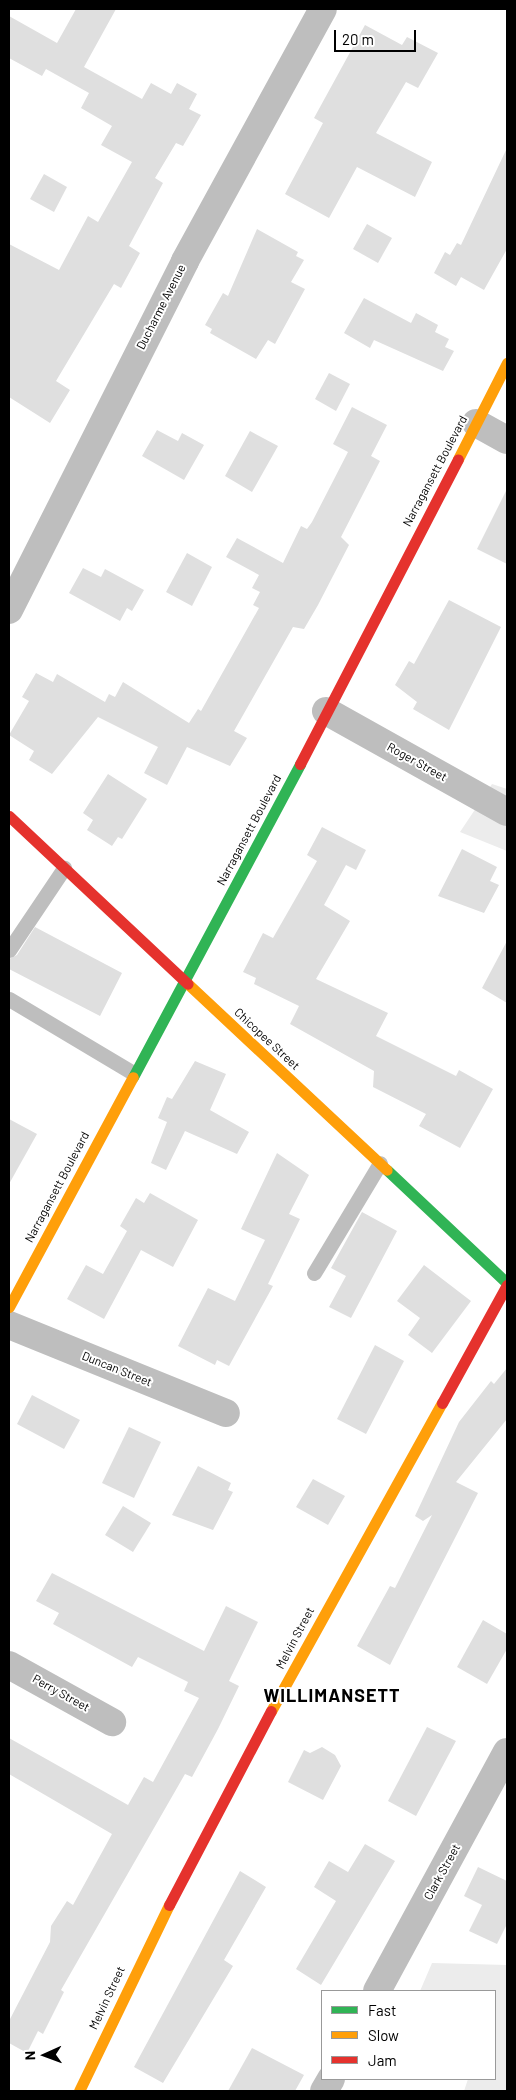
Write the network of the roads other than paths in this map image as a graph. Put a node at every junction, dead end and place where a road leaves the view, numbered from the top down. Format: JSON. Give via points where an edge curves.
{"nodes":[{"id":1,"x":323,"y":9,"type":"edge"},
{"id":2,"x":507,"y":363,"type":"edge"},
{"id":3,"x":476,"y":423,"type":"junction"},
{"id":4,"x":507,"y":440,"type":"edge"},
{"id":5,"x":9,"y":610,"type":"edge"},
{"id":6,"x":326,"y":712,"type":"junction"},
{"id":7,"x":507,"y":812,"type":"edge"},
{"id":8,"x":9,"y":816,"type":"edge"},
{"id":9,"x":64,"y":868,"type":"junction"},
{"id":10,"x":9,"y":950,"type":"edge"},
{"id":11,"x":182,"y":978,"type":"junction"},
{"id":12,"x":9,"y":1000,"type":"edge"},
{"id":13,"x":132,"y":1073,"type":"junction"},
{"id":14,"x":380,"y":1163,"type":"junction"},
{"id":15,"x":314,"y":1273,"type":"dead end"},
{"id":16,"x":507,"y":1284,"type":"edge"},
{"id":17,"x":9,"y":1307,"type":"edge"},
{"id":18,"x":9,"y":1325,"type":"edge"},
{"id":19,"x":226,"y":1413,"type":"dead end"},
{"id":20,"x":9,"y":1665,"type":"edge"},
{"id":21,"x":112,"y":1722,"type":"dead end"},
{"id":22,"x":507,"y":1752,"type":"edge"},
{"id":23,"x":378,"y":1990,"type":"edge"},
{"id":24,"x":330,"y":2080,"type":"edge"},
{"id":25,"x":79,"y":2091,"type":"edge"},
{"id":26,"x":324,"y":2091,"type":"edge"}],
"edges":[{"from":1,"to":5,"type":"street","name":"Ducharme Avenue","via":[[185,261]]},
{"from":2,"to":3,"type":"street","name":"Narragansett Boulevard"},
{"from":3,"to":4,"type":"street"},
{"from":3,"to":6,"type":"street","name":"Narragansett Boulevard"},
{"from":6,"to":7,"type":"street","name":"Roger Street"},
{"from":6,"to":11,"type":"street","name":"Narragansett Boulevard","via":[[260,842]]},
{"from":8,"to":9,"type":"street","name":"Chicopee Street"},
{"from":9,"to":10,"type":"lane"},
{"from":9,"to":11,"type":"street","name":"Chicopee Street"},
{"from":11,"to":13,"type":"street","name":"Narragansett Boulevard"},
{"from":11,"to":14,"type":"street","name":"Chicopee Street"},
{"from":12,"to":13,"type":"lane"},
{"from":13,"to":17,"type":"street","name":"Narragansett Boulevard"},
{"from":14,"to":15,"type":"lane"},
{"from":14,"to":16,"type":"street","name":"Chicopee Street"},
{"from":16,"to":25,"type":"street","name":"Melvin Street","via":[[242,1764],[141,1958]]},
{"from":18,"to":19,"type":"street","name":"Duncan Street"},
{"from":20,"to":21,"type":"street","name":"Perry Street"},
{"from":22,"to":23,"type":"street","name":"Clark Street"},
{"from":24,"to":26,"type":"street"}]}
